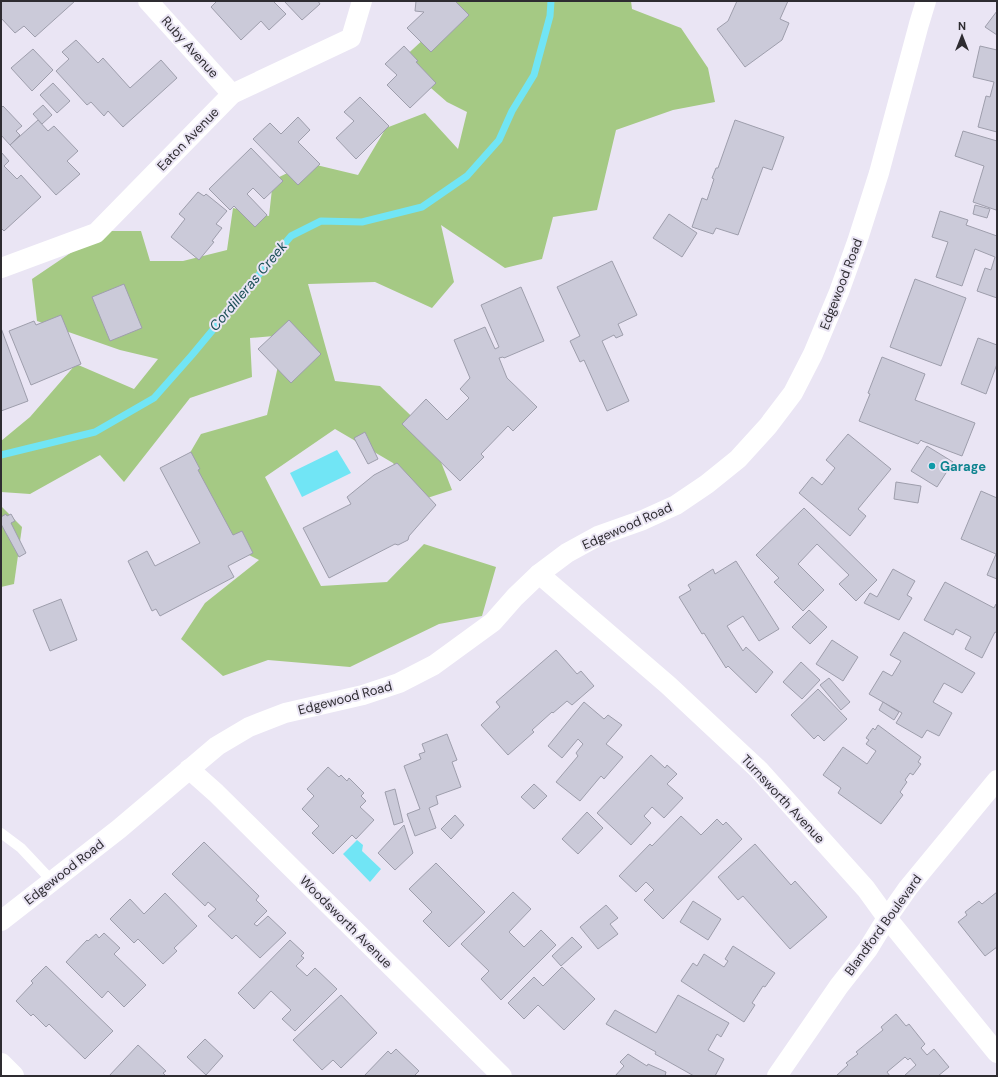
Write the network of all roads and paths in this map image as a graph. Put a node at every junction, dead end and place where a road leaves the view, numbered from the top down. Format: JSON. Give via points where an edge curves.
{"nodes":[{"id":1,"x":148,"y":1,"type":"edge"},
{"id":2,"x":362,"y":1,"type":"edge"},
{"id":3,"x":926,"y":1,"type":"edge"},
{"id":4,"x":232,"y":94,"type":"junction"},
{"id":5,"x":1,"y":268,"type":"edge"},
{"id":6,"x":539,"y":574,"type":"junction"},
{"id":7,"x":189,"y":769,"type":"junction"},
{"id":8,"x":997,"y":780,"type":"edge"},
{"id":9,"x":1,"y":833,"type":"edge"},
{"id":10,"x":52,"y":881,"type":"junction"},
{"id":11,"x":887,"y":918,"type":"junction"},
{"id":12,"x":1,"y":921,"type":"edge"},
{"id":13,"x":997,"y":1053,"type":"edge"},
{"id":14,"x":1,"y":1064,"type":"edge"},
{"id":15,"x":13,"y":1076,"type":"edge"},
{"id":16,"x":502,"y":1076,"type":"edge"},
{"id":17,"x":777,"y":1076,"type":"edge"}],
"edges":[{"from":1,"to":4,"type":"street","name":"Ruby Avenue"},
{"from":2,"to":4,"type":"street","name":"Eaton Avenue","via":[[351,38]]},
{"from":3,"to":6,"type":"street","name":"Edgewood Road","via":[[879,173],[857,242],[814,354],[793,393],[738,459],[707,484],[669,508],[598,536],[567,553]]},
{"from":4,"to":5,"type":"street","name":"Eaton Avenue","via":[[96,233]]},
{"from":6,"to":7,"type":"street","name":"Edgewood Road","via":[[493,622],[434,665],[399,683],[363,695],[285,713],[248,727],[217,746]]},
{"from":6,"to":11,"type":"street","name":"Turnsworth Avenue","via":[[668,685],[759,770],[866,889]]},
{"from":7,"to":10,"type":"street","name":"Edgewood Road","via":[[119,829]]},
{"from":7,"to":16,"type":"street","name":"Woodsworth Avenue"},
{"from":8,"to":11,"type":"street","name":"Blandford Boulevard","via":[[908,888]]},
{"from":9,"to":10,"type":"lane","via":[[22,848]]},
{"from":10,"to":12,"type":"street","name":"Edgewood Road"},
{"from":11,"to":13,"type":"street","name":"Turnsworth Avenue"},
{"from":11,"to":17,"type":"street","name":"Blandford Boulevard","via":[[868,949],[839,986]]},
{"from":14,"to":15,"type":"main road"}]}
